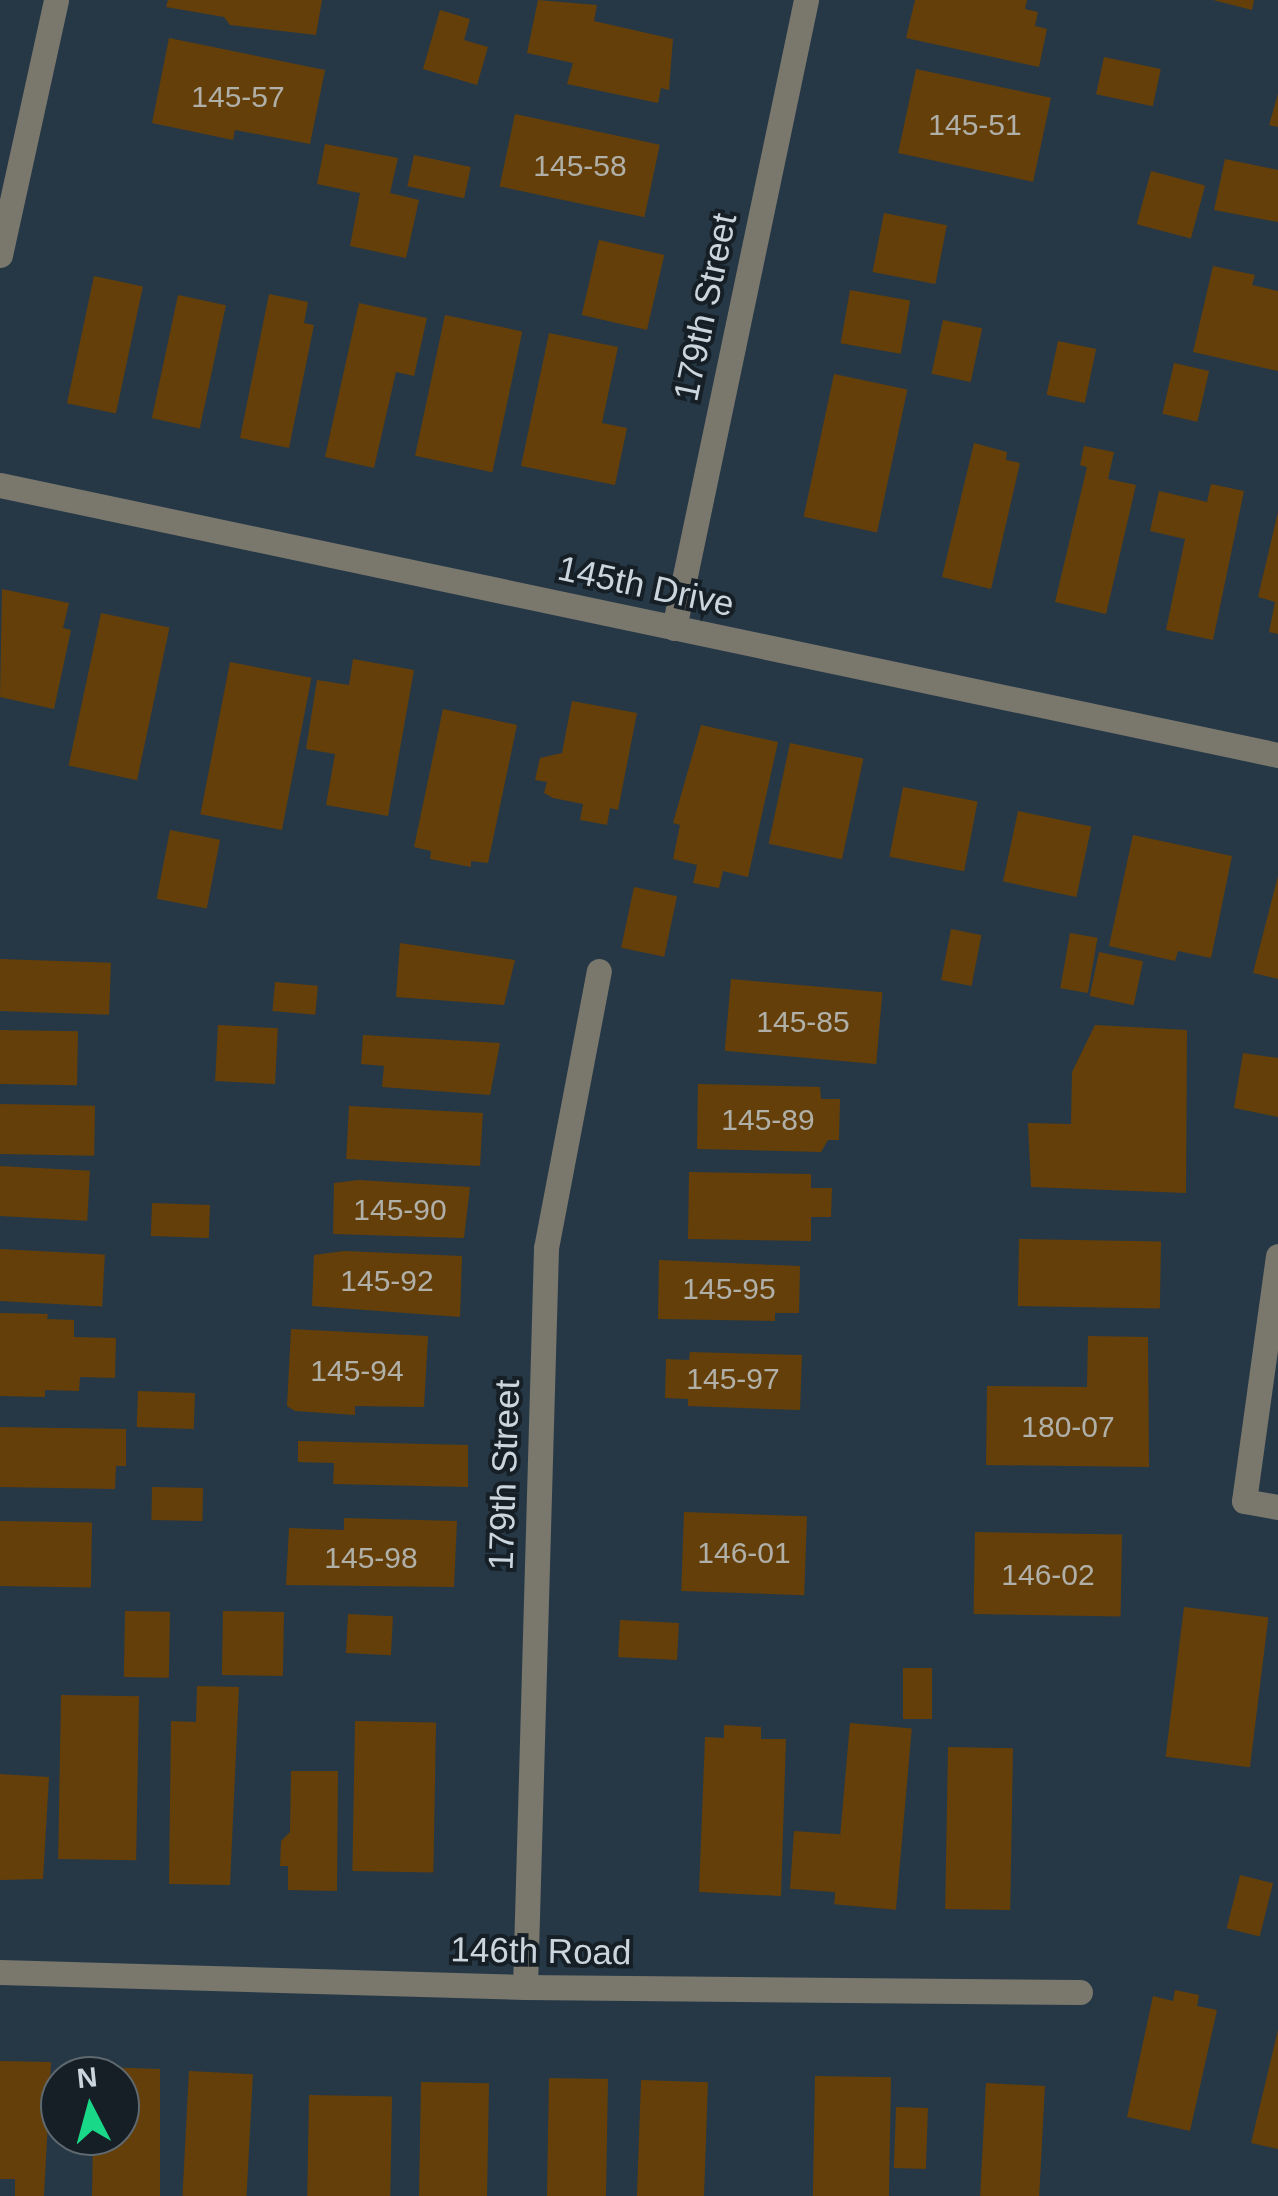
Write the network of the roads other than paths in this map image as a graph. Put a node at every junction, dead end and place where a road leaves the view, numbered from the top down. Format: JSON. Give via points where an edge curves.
{"nodes":[{"id":1,"x":56,"y":0,"type":"edge"},
{"id":2,"x":806,"y":0,"type":"edge"},
{"id":3,"x":0,"y":255,"type":"edge"},
{"id":4,"x":0,"y":484,"type":"edge"},
{"id":5,"x":674,"y":628,"type":"junction"},
{"id":6,"x":1278,"y":756,"type":"edge"},
{"id":7,"x":599,"y":971,"type":"dead end"},
{"id":8,"x":1278,"y":1256,"type":"edge"},
{"id":9,"x":1278,"y":1508,"type":"edge"},
{"id":10,"x":0,"y":1972,"type":"edge"},
{"id":11,"x":525,"y":1987,"type":"junction"},
{"id":12,"x":1080,"y":1992,"type":"dead end"}],
"edges":[{"from":1,"to":3,"type":"street"},
{"from":2,"to":5,"type":"street","name":"179th Street"},
{"from":4,"to":5,"type":"street","name":"145th Drive"},
{"from":5,"to":6,"type":"street","name":"145th Drive"},
{"from":7,"to":11,"type":"street","name":"179th Street","via":[[546,1248]]},
{"from":8,"to":9,"type":"street","via":[[1244,1501]]},
{"from":10,"to":11,"type":"street","name":"146th Road"},
{"from":11,"to":12,"type":"street","name":"146th Road"}]}
